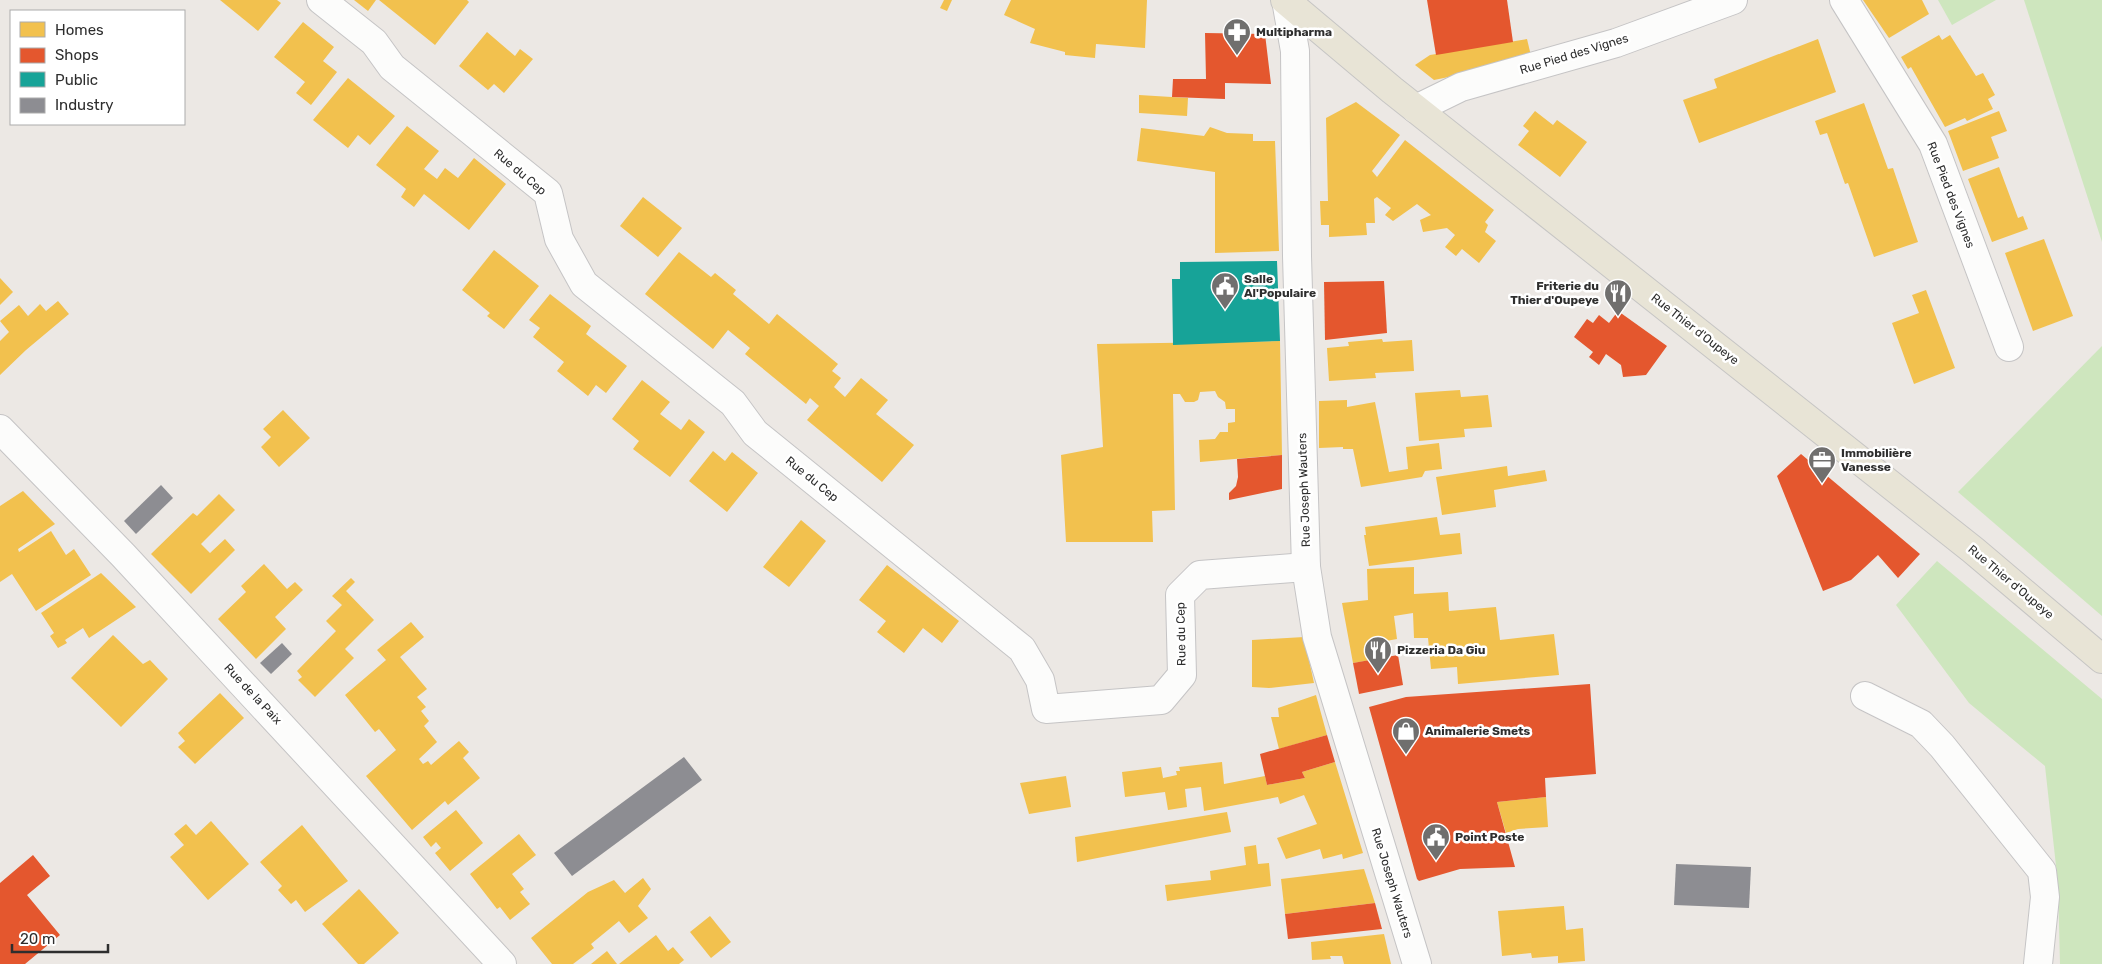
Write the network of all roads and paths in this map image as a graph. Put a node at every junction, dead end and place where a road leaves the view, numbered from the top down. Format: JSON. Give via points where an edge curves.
{"nodes":[{"id":1,"x":322,"y":0,"type":"edge"},
{"id":2,"x":1286,"y":0,"type":"edge"},
{"id":3,"x":1733,"y":0,"type":"edge"},
{"id":4,"x":1844,"y":0,"type":"edge"},
{"id":5,"x":1416,"y":109,"type":"junction"},
{"id":6,"x":2009,"y":347,"type":"dead end"},
{"id":7,"x":0,"y":429,"type":"edge"},
{"id":8,"x":1306,"y":568,"type":"junction"},
{"id":9,"x":2102,"y":659,"type":"edge"},
{"id":10,"x":1865,"y":696,"type":"dead end"},
{"id":11,"x":502,"y":964,"type":"edge"},
{"id":12,"x":1417,"y":964,"type":"edge"},
{"id":13,"x":2038,"y":964,"type":"edge"}],
"edges":[{"from":1,"to":8,"type":"street","name":"Rue du Cep","via":[[374,42],[392,67],[548,193],[559,239],[584,284],[733,403],[754,434],[1022,649],[1040,680],[1046,709],[1161,700],[1182,675],[1180,595],[1200,575]]},
{"from":2,"to":5,"type":"main road","name":"Rue Thier d'Oupeye","via":[[1338,47]]},
{"from":2,"to":8,"type":"street","name":"Rue Joseph Wauters","via":[[1295,51]]},
{"from":3,"to":5,"type":"street","name":"Rue Pied des Vignes","via":[[1616,43],[1461,87]]},
{"from":4,"to":6,"type":"street","name":"Rue Pied des Vignes","via":[[1932,144]]},
{"from":5,"to":9,"type":"main road","name":"Rue Thier d'Oupeye","via":[[1965,544]]},
{"from":7,"to":11,"type":"street","name":"Rue de la Paix","via":[[123,555]]},
{"from":8,"to":12,"type":"street","name":"Rue Joseph Wauters","via":[[1318,637]]},
{"from":10,"to":13,"type":"street","via":[[1921,724],[2042,871],[2045,897]]}]}
